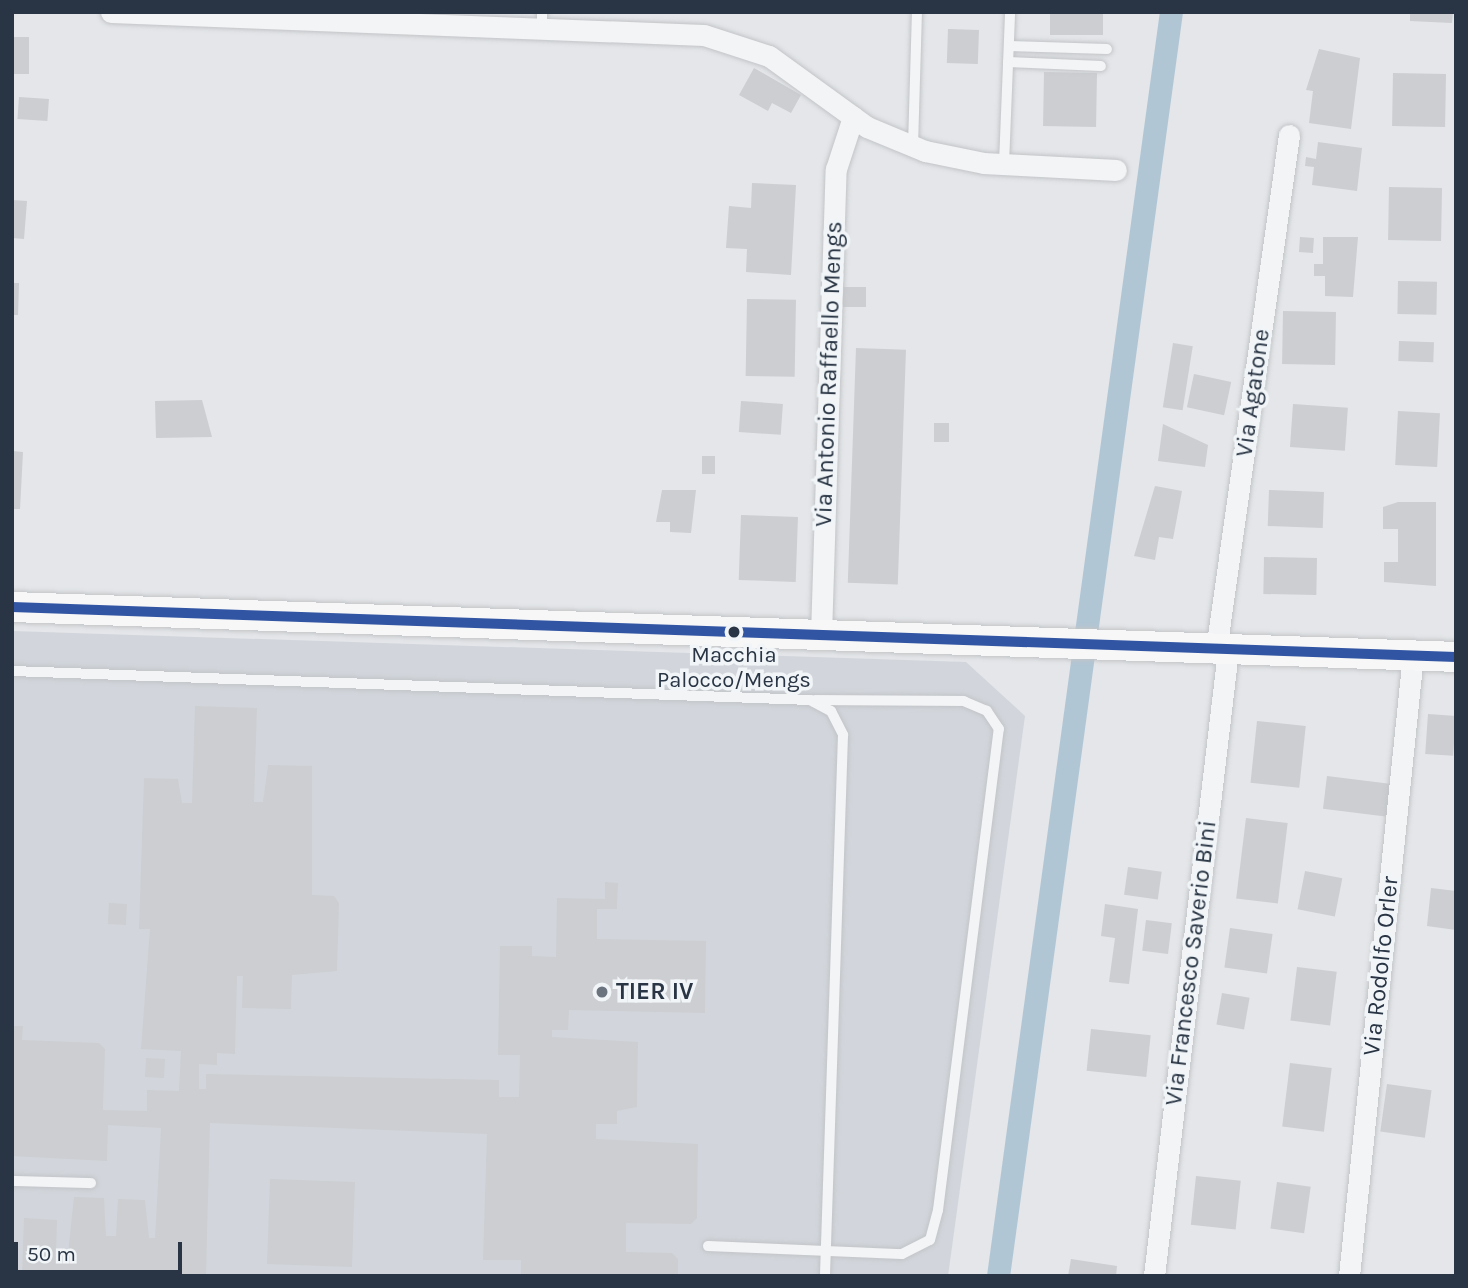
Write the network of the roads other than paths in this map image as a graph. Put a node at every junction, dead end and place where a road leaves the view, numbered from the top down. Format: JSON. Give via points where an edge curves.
{"nodes":[{"id":1,"x":111,"y":12,"type":"edge"},
{"id":2,"x":917,"y":12,"type":"edge"},
{"id":3,"x":1010,"y":12,"type":"edge"},
{"id":4,"x":140,"y":13,"type":"edge"},
{"id":5,"x":340,"y":18,"type":"edge"},
{"id":6,"x":542,"y":20,"type":"edge"},
{"id":7,"x":1009,"y":46,"type":"junction"},
{"id":8,"x":1107,"y":49,"type":"dead end"},
{"id":9,"x":1008,"y":62,"type":"junction"},
{"id":10,"x":1101,"y":66,"type":"dead end"},
{"id":11,"x":853,"y":117,"type":"junction"},
{"id":12,"x":1289,"y":135,"type":"dead end"},
{"id":13,"x":913,"y":147,"type":"junction"},
{"id":14,"x":1004,"y":164,"type":"junction"},
{"id":15,"x":1116,"y":170,"type":"dead end"},
{"id":16,"x":12,"y":607,"type":"edge"},
{"id":17,"x":821,"y":635,"type":"junction"},
{"id":18,"x":1222,"y":651,"type":"junction"},
{"id":19,"x":1413,"y":655,"type":"junction"},
{"id":20,"x":1456,"y":657,"type":"edge"},
{"id":21,"x":12,"y":671,"type":"edge"},
{"id":22,"x":810,"y":700,"type":"junction"},
{"id":23,"x":12,"y":1181,"type":"edge"},
{"id":24,"x":92,"y":1182,"type":"dead end"},
{"id":25,"x":708,"y":1246,"type":"dead end"},
{"id":26,"x":826,"y":1251,"type":"junction"},
{"id":27,"x":825,"y":1276,"type":"edge"},
{"id":28,"x":1154,"y":1276,"type":"edge"},
{"id":29,"x":1349,"y":1276,"type":"edge"}],
"edges":[{"from":1,"to":4,"type":"street"},
{"from":2,"to":13,"type":"lane"},
{"from":3,"to":7,"type":"lane"},
{"from":4,"to":5,"type":"street"},
{"from":5,"to":6,"type":"street"},
{"from":6,"to":11,"type":"street","via":[[729,40],[788,67]]},
{"from":7,"to":8,"type":"lane"},
{"from":7,"to":9,"type":"lane"},
{"from":9,"to":10,"type":"lane"},
{"from":9,"to":14,"type":"lane"},
{"from":11,"to":13,"type":"street"},
{"from":11,"to":17,"type":"street","name":"Via Antonio Raffaello Mengs","via":[[835,169]]},
{"from":12,"to":18,"type":"street","name":"Via Agatone"},
{"from":13,"to":14,"type":"street"},
{"from":14,"to":15,"type":"street"},
{"from":16,"to":17,"type":"street"},
{"from":17,"to":18,"type":"street"},
{"from":18,"to":19,"type":"street"},
{"from":18,"to":28,"type":"street","name":"Via Francesco Saverio Bini"},
{"from":19,"to":20,"type":"street"},
{"from":19,"to":29,"type":"street","name":"Via Rodolfo Orler"},
{"from":21,"to":22,"type":"lane"},
{"from":22,"to":26,"type":"lane","via":[[836,715],[843,735]]},
{"from":22,"to":26,"type":"lane","via":[[964,701],[988,711],[999,736],[933,1233],[923,1247],[902,1254]]},
{"from":23,"to":24,"type":"lane"},
{"from":25,"to":26,"type":"lane"},
{"from":26,"to":27,"type":"lane"}]}
